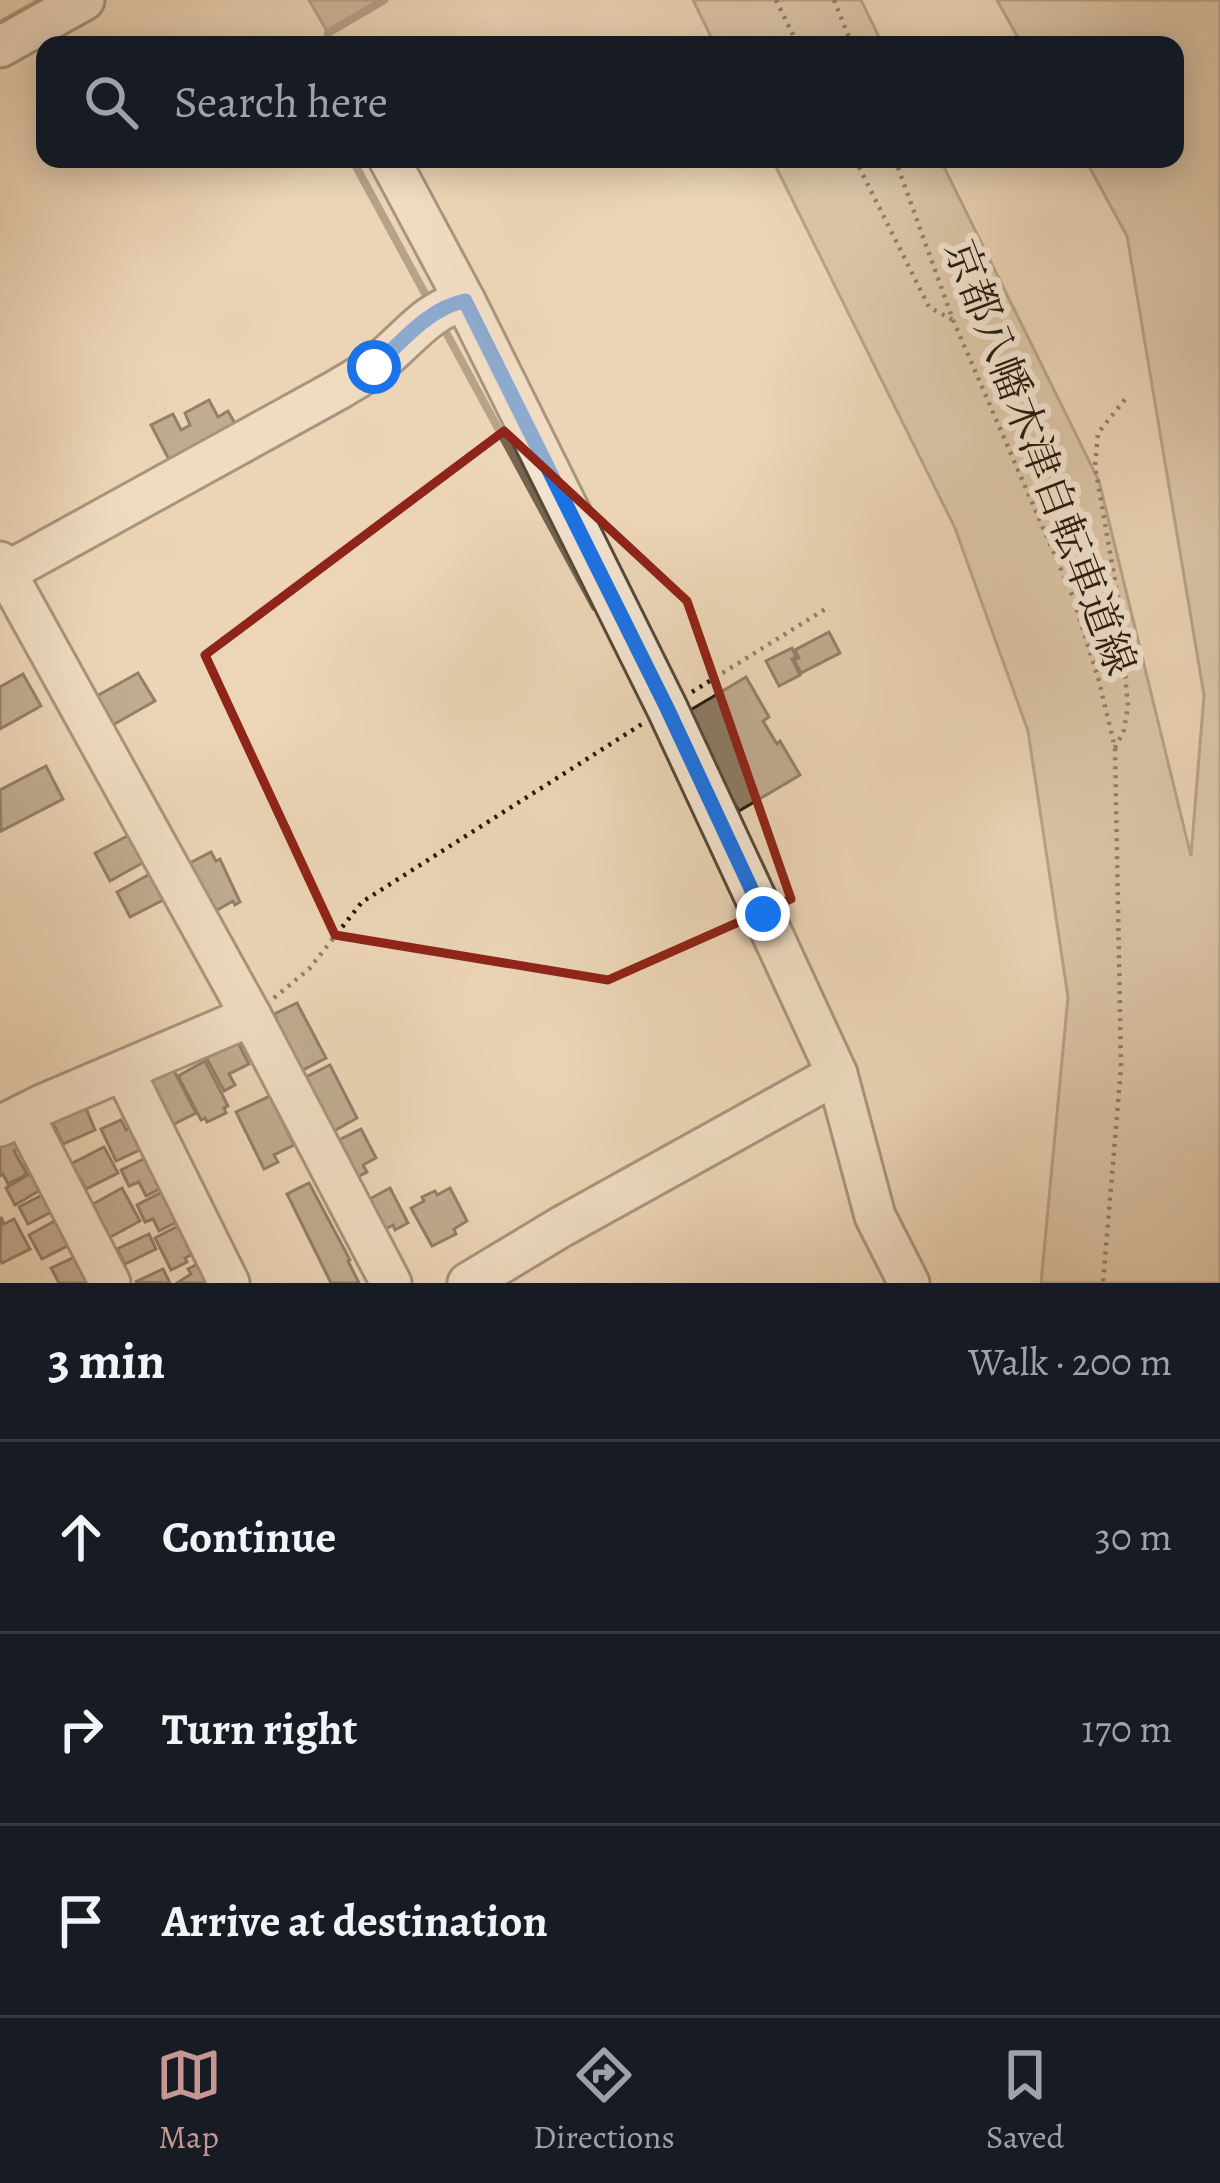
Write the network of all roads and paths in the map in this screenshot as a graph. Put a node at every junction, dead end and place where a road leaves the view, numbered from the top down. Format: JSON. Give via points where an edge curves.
{"nodes":[{"id":1,"x":84,"y":0,"type":"edge"},
{"id":2,"x":776,"y":0,"type":"edge"},
{"id":3,"x":834,"y":0,"type":"edge"},
{"id":4,"x":794,"y":36,"type":"edge"},
{"id":5,"x":848,"y":36,"type":"edge"},
{"id":6,"x":0,"y":47,"type":"edge"},
{"id":7,"x":394,"y":168,"type":"edge"},
{"id":8,"x":860,"y":168,"type":"edge"},
{"id":9,"x":898,"y":168,"type":"edge"},
{"id":10,"x":465,"y":301,"type":"junction"},
{"id":11,"x":953,"y":320,"type":"junction"},
{"id":12,"x":1126,"y":398,"type":"dead end"},
{"id":13,"x":3,"y":567,"type":"edge"},
{"id":14,"x":826,"y":608,"type":"dead end"},
{"id":15,"x":667,"y":708,"type":"junction"},
{"id":16,"x":1115,"y":748,"type":"junction"},
{"id":17,"x":251,"y":1016,"type":"junction"},
{"id":18,"x":124,"y":1071,"type":"junction"},
{"id":19,"x":837,"y":1074,"type":"junction"},
{"id":20,"x":12,"y":1121,"type":"edge"},
{"id":21,"x":110,"y":1283,"type":"edge"},
{"id":22,"x":230,"y":1283,"type":"edge"},
{"id":23,"x":391,"y":1283,"type":"edge"},
{"id":24,"x":468,"y":1283,"type":"edge"},
{"id":25,"x":909,"y":1283,"type":"edge"},
{"id":26,"x":1103,"y":1283,"type":"edge"}],
"edges":[{"from":1,"to":6,"type":"street"},
{"from":2,"to":4,"type":"path"},
{"from":3,"to":5,"type":"path"},
{"from":7,"to":10,"type":"street"},
{"from":8,"to":11,"type":"path","via":[[929,307]]},
{"from":9,"to":11,"type":"path","name":"京都八幡木津自転車道線"},
{"from":10,"to":13,"type":"street","via":[[425,320],[339,388]]},
{"from":10,"to":15,"type":"street"},
{"from":11,"to":16,"type":"path","name":"京都八幡木津自転車道線","via":[[1072,597]]},
{"from":12,"to":16,"type":"path","via":[[1098,433],[1095,466],[1128,706]]},
{"from":13,"to":17,"type":"street"},
{"from":14,"to":15,"type":"path"},
{"from":15,"to":17,"type":"path","via":[[362,902],[309,969]]},
{"from":15,"to":19,"type":"street"},
{"from":16,"to":26,"type":"path","name":"京都八幡木津自転車道線","via":[[1120,1067]]},
{"from":17,"to":18,"type":"street"},
{"from":17,"to":23,"type":"street"},
{"from":18,"to":20,"type":"street"},
{"from":18,"to":22,"type":"street"},
{"from":19,"to":24,"type":"street"},
{"from":19,"to":25,"type":"street","via":[[875,1216]]},
{"from":20,"to":21,"type":"street"}]}
